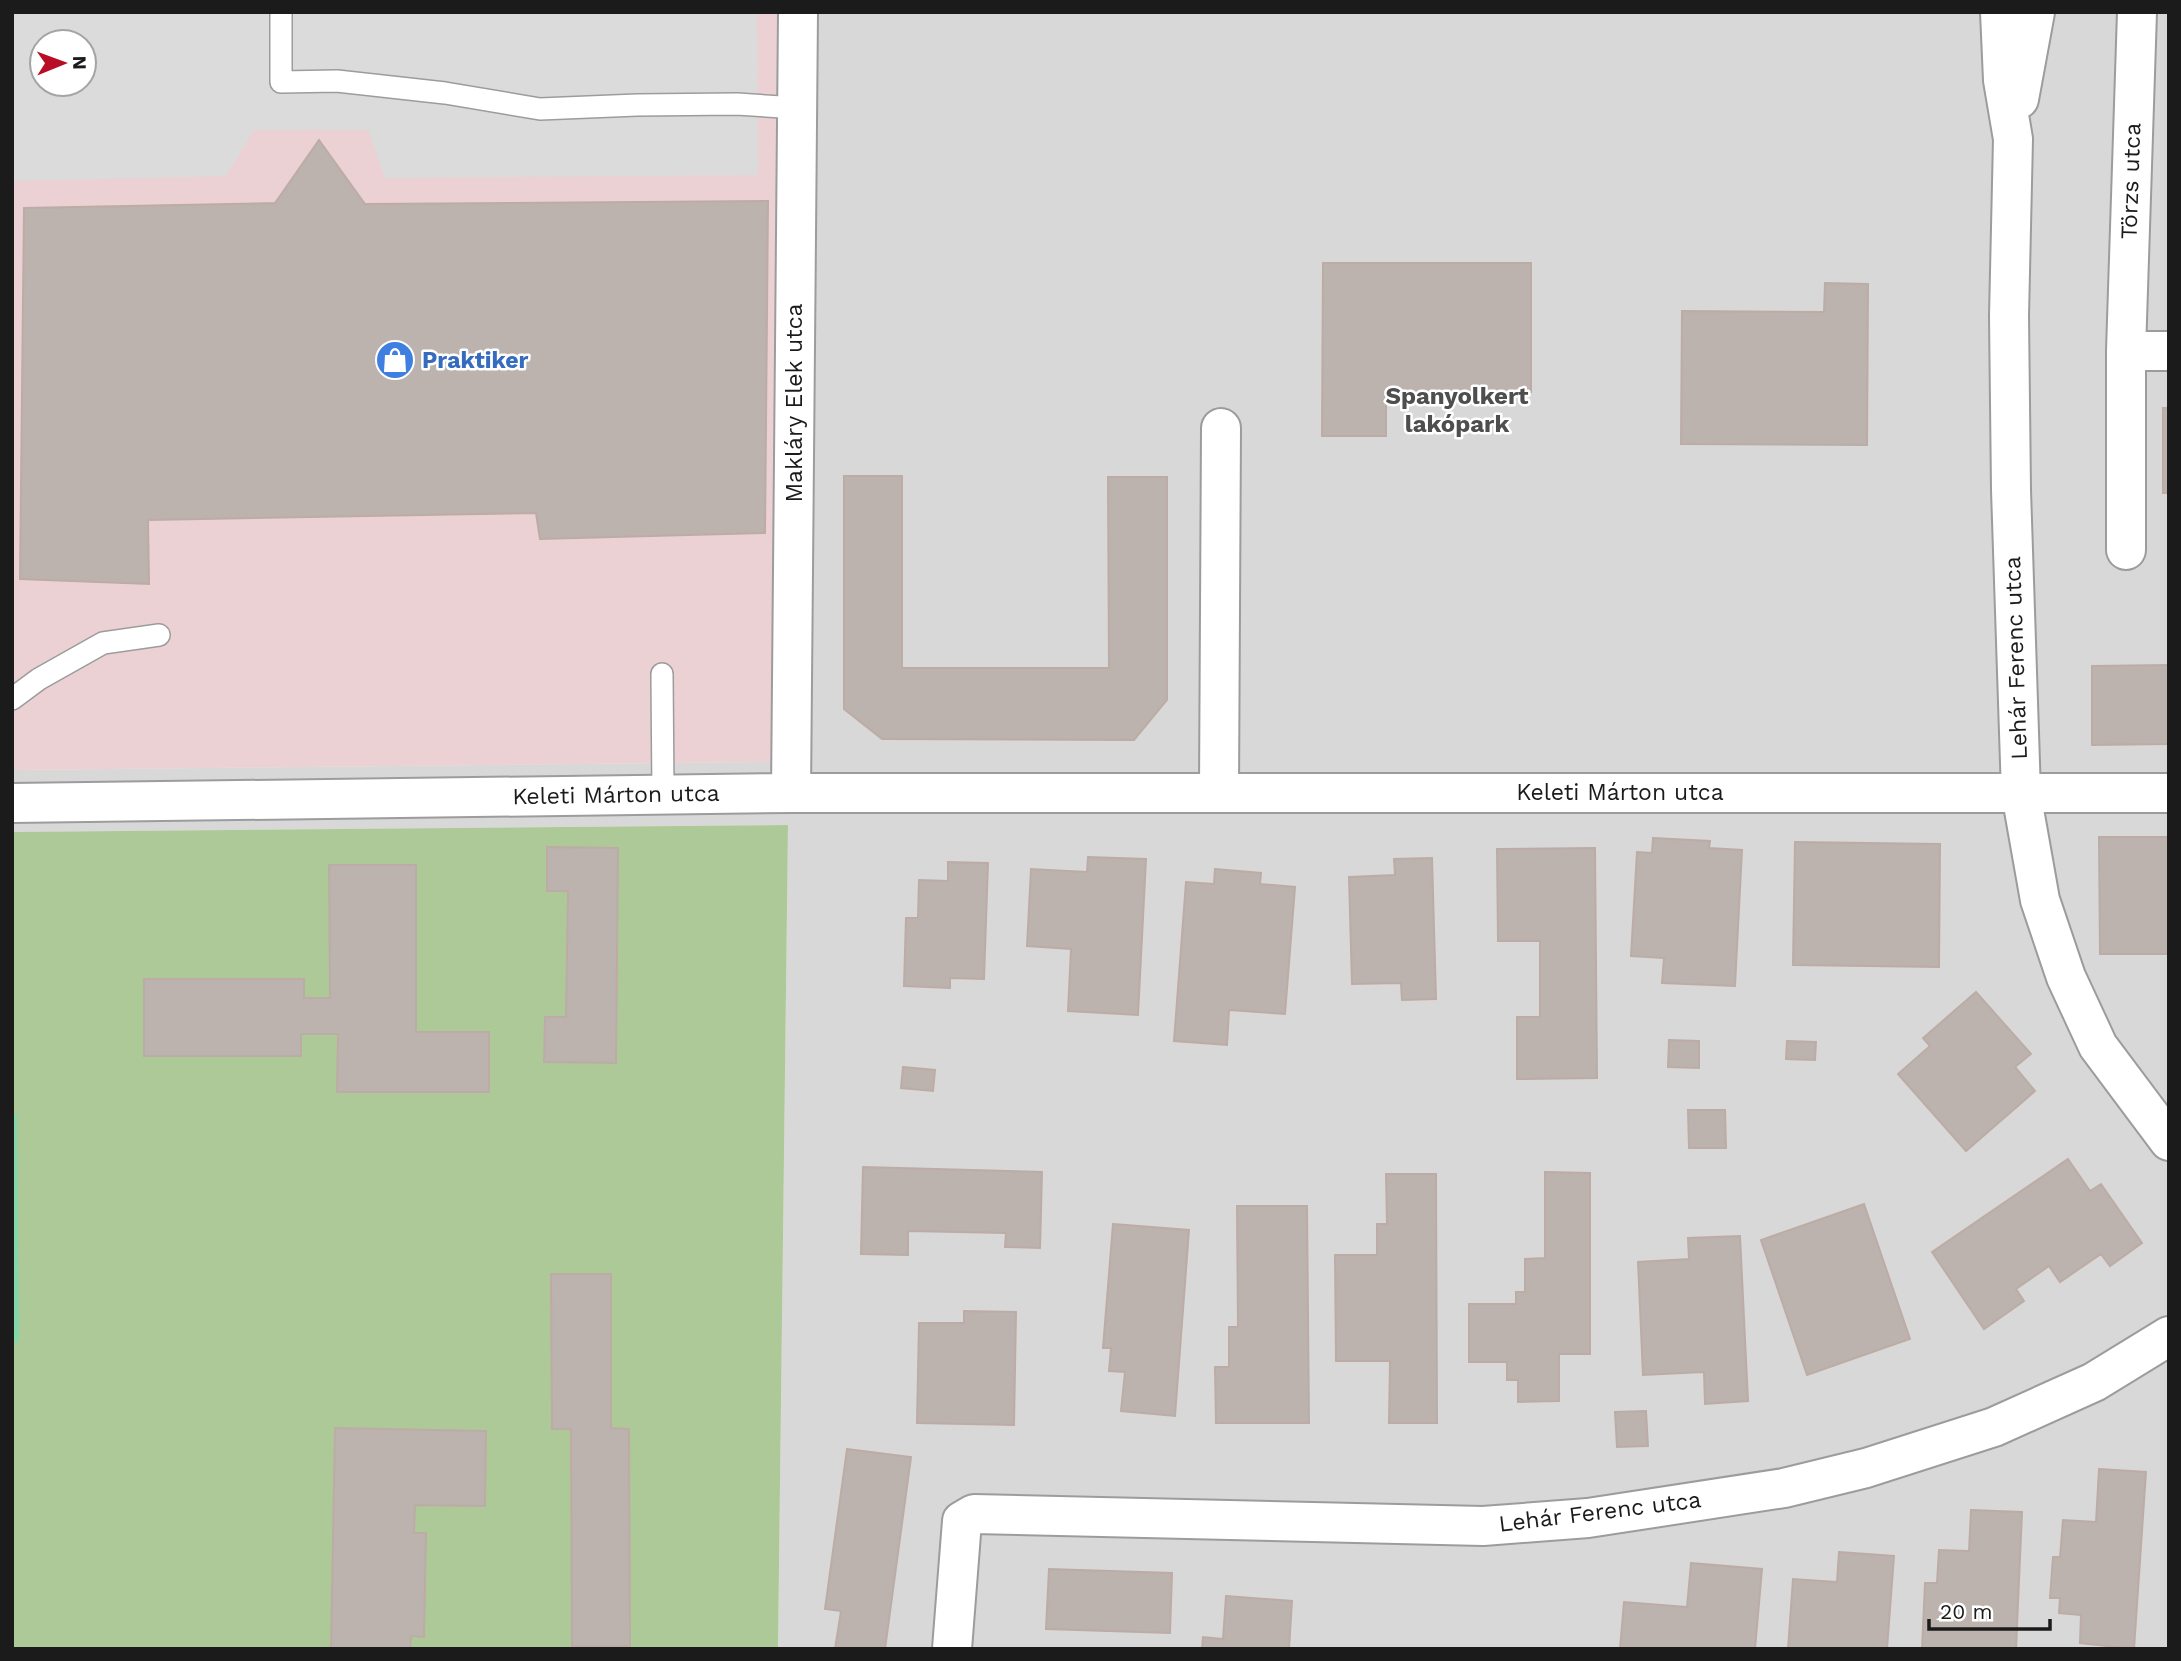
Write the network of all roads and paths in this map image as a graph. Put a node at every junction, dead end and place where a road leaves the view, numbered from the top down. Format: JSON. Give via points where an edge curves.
{"nodes":[{"id":1,"x":281,"y":12,"type":"edge"},
{"id":2,"x":798,"y":12,"type":"edge"},
{"id":3,"x":2000,"y":12,"type":"edge"},
{"id":4,"x":2035,"y":12,"type":"edge"},
{"id":5,"x":2137,"y":12,"type":"edge"},
{"id":6,"x":797,"y":108,"type":"junction"},
{"id":7,"x":2012,"y":139,"type":"junction"},
{"id":8,"x":2126,"y":351,"type":"junction"},
{"id":9,"x":2169,"y":351,"type":"edge"},
{"id":10,"x":1220,"y":428,"type":"dead end"},
{"id":11,"x":2126,"y":550,"type":"dead end"},
{"id":12,"x":159,"y":635,"type":"dead end"},
{"id":13,"x":662,"y":674,"type":"dead end"},
{"id":14,"x":12,"y":699,"type":"edge"},
{"id":15,"x":1219,"y":791,"type":"junction"},
{"id":16,"x":791,"y":793,"type":"junction"},
{"id":17,"x":2021,"y":793,"type":"junction"},
{"id":18,"x":2169,"y":793,"type":"edge"},
{"id":19,"x":663,"y":794,"type":"junction"},
{"id":20,"x":12,"y":803,"type":"edge"},
{"id":21,"x":2169,"y":1141,"type":"edge"},
{"id":22,"x":2169,"y":1336,"type":"edge"},
{"id":23,"x":952,"y":1649,"type":"edge"}],
"edges":[{"from":1,"to":6,"type":"lane","via":[[281,82],[364,84],[540,109],[724,104]]},
{"from":2,"to":6,"type":"street","name":"Makláry Elek utca"},
{"from":3,"to":7,"type":"street","name":"Lehár Ferenc utca"},
{"from":4,"to":7,"type":"street","name":"Lehár Ferenc utca"},
{"from":5,"to":8,"type":"street","name":"Törzs utca"},
{"from":6,"to":16,"type":"street","name":"Makláry Elek utca"},
{"from":7,"to":17,"type":"street","name":"Lehár Ferenc utca","via":[[2011,491]]},
{"from":8,"to":9,"type":"street"},
{"from":8,"to":11,"type":"street","name":"Törzs utca"},
{"from":10,"to":15,"type":"street"},
{"from":12,"to":14,"type":"lane","via":[[103,643]]},
{"from":13,"to":19,"type":"lane"},
{"from":15,"to":16,"type":"street","name":"Keleti Márton utca"},
{"from":15,"to":17,"type":"street","name":"Keleti Márton utca"},
{"from":16,"to":19,"type":"street","name":"Keleti Márton utca"},
{"from":17,"to":18,"type":"street","name":"Keleti Márton utca"},
{"from":17,"to":21,"type":"street","name":"Lehár Ferenc utca","via":[[2040,900],[2066,976],[2098,1046]]},
{"from":19,"to":20,"type":"street","name":"Keleti Márton utca"},
{"from":22,"to":23,"type":"street","name":"Lehár Ferenc utca","via":[[2094,1382],[1994,1427],[1866,1468],[1784,1488],[1588,1518],[1483,1526],[974,1514],[962,1521]]}]}
